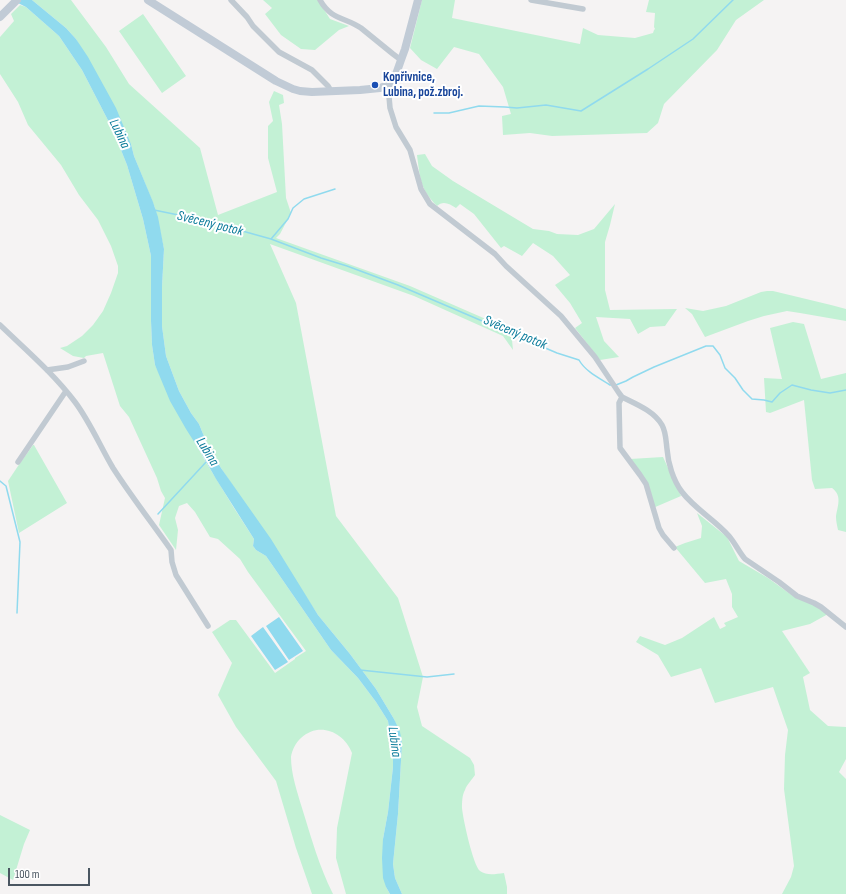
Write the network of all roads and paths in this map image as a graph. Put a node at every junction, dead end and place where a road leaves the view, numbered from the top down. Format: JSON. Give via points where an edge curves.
{"nodes":[{"id":1,"x":17,"y":0,"type":"edge"},
{"id":2,"x":148,"y":0,"type":"edge"},
{"id":3,"x":231,"y":0,"type":"edge"},
{"id":4,"x":320,"y":0,"type":"edge"},
{"id":5,"x":418,"y":0,"type":"edge"},
{"id":6,"x":530,"y":0,"type":"edge"},
{"id":7,"x":582,"y":9,"type":"dead end"},
{"id":8,"x":0,"y":17,"type":"edge"},
{"id":9,"x":401,"y":60,"type":"junction"},
{"id":10,"x":388,"y":85,"type":"junction"},
{"id":11,"x":331,"y":91,"type":"junction"},
{"id":12,"x":0,"y":326,"type":"edge"},
{"id":13,"x":84,"y":360,"type":"dead end"},
{"id":14,"x":47,"y":370,"type":"junction"},
{"id":15,"x":66,"y":391,"type":"junction"},
{"id":16,"x":622,"y":397,"type":"junction"},
{"id":17,"x":18,"y":462,"type":"dead end"},
{"id":18,"x":674,"y":548,"type":"dead end"},
{"id":19,"x":208,"y":626,"type":"dead end"},
{"id":20,"x":846,"y":628,"type":"edge"}],
"edges":[{"from":1,"to":8,"type":"street"},
{"from":2,"to":11,"type":"street","via":[[286,87],[300,91]]},
{"from":3,"to":11,"type":"street","via":[[279,52],[312,70]]},
{"from":4,"to":9,"type":"street","via":[[334,16],[357,25]]},
{"from":5,"to":9,"type":"street"},
{"from":6,"to":7,"type":"street"},
{"from":9,"to":10,"type":"street","via":[[395,77]]},
{"from":10,"to":11,"type":"street","via":[[380,88]]},
{"from":10,"to":16,"type":"street","via":[[390,108],[397,129],[410,150],[421,189],[430,204],[495,254],[561,316],[595,357]]},
{"from":12,"to":14,"type":"street"},
{"from":13,"to":14,"type":"street","via":[[68,367]]},
{"from":14,"to":15,"type":"street"},
{"from":15,"to":17,"type":"street"},
{"from":15,"to":19,"type":"street","via":[[84,415],[124,485],[171,550],[176,575]]},
{"from":16,"to":18,"type":"street","via":[[619,403],[620,448],[646,484],[662,535]]},
{"from":16,"to":20,"type":"street","via":[[650,412],[662,424],[668,457],[678,485],[687,497],[729,536],[740,554],[797,596],[821,607]]}]}
